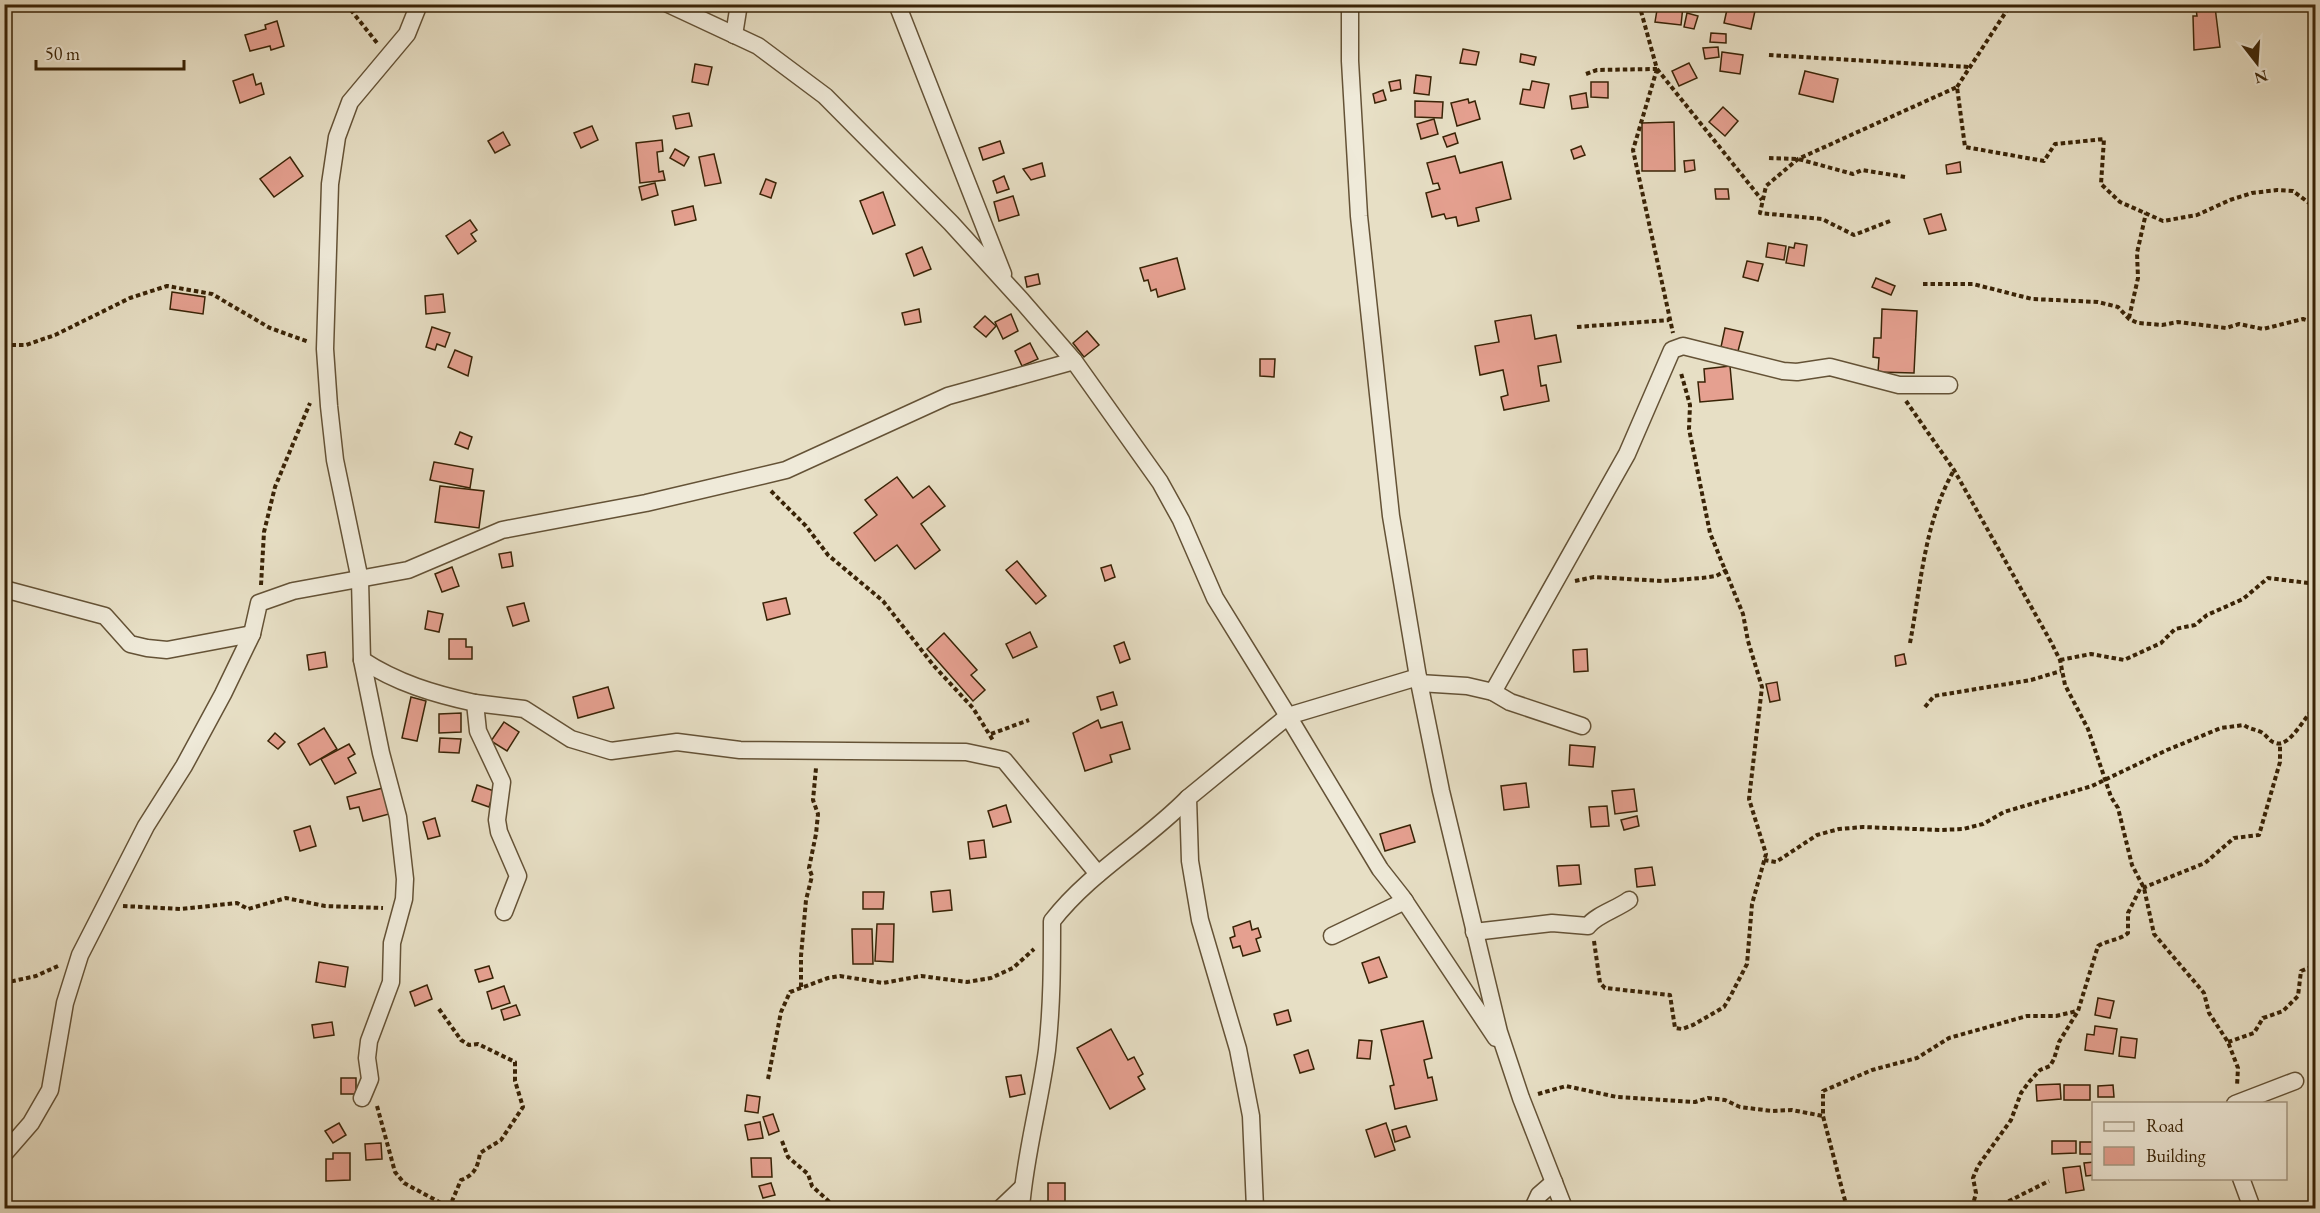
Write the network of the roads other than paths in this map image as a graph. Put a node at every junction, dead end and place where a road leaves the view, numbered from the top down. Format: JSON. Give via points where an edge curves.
{"nodes":[{"id":1,"x":419,"y":4,"type":"edge"},
{"id":2,"x":668,"y":4,"type":"edge"},
{"id":3,"x":740,"y":4,"type":"edge"},
{"id":4,"x":897,"y":4,"type":"edge"},
{"id":5,"x":1350,"y":4,"type":"edge"},
{"id":6,"x":734,"y":35,"type":"junction"},
{"id":7,"x":1007,"y":285,"type":"junction"},
{"id":8,"x":1074,"y":361,"type":"junction"},
{"id":9,"x":1949,"y":386,"type":"dead end"},
{"id":10,"x":360,"y":580,"type":"junction"},
{"id":11,"x":4,"y":589,"type":"edge"},
{"id":12,"x":252,"y":634,"type":"junction"},
{"id":13,"x":362,"y":660,"type":"junction"},
{"id":14,"x":1419,"y":680,"type":"junction"},
{"id":15,"x":1493,"y":692,"type":"junction"},
{"id":16,"x":475,"y":703,"type":"junction"},
{"id":17,"x":1288,"y":716,"type":"junction"},
{"id":18,"x":1582,"y":726,"type":"dead end"},
{"id":19,"x":1188,"y":798,"type":"junction"},
{"id":20,"x":1098,"y":874,"type":"junction"},
{"id":21,"x":1629,"y":900,"type":"dead end"},
{"id":22,"x":1405,"y":901,"type":"junction"},
{"id":23,"x":504,"y":912,"type":"dead end"},
{"id":24,"x":1474,"y":932,"type":"junction"},
{"id":25,"x":1332,"y":936,"type":"dead end"},
{"id":26,"x":1506,"y":1054,"type":"junction"},
{"id":27,"x":2295,"y":1082,"type":"dead end"},
{"id":28,"x":362,"y":1098,"type":"dead end"},
{"id":29,"x":2235,"y":1099,"type":"edge"},
{"id":30,"x":4,"y":1154,"type":"edge"},
{"id":31,"x":2241,"y":1180,"type":"edge"},
{"id":32,"x":1554,"y":1182,"type":"junction"},
{"id":33,"x":1022,"y":1188,"type":"junction"},
{"id":34,"x":1001,"y":1209,"type":"edge"},
{"id":35,"x":1021,"y":1209,"type":"edge"},
{"id":36,"x":1255,"y":1209,"type":"edge"},
{"id":37,"x":1533,"y":1209,"type":"edge"},
{"id":38,"x":1564,"y":1209,"type":"edge"},
{"id":39,"x":2252,"y":1209,"type":"edge"}],
"edges":[{"from":1,"to":10,"type":"street","via":[[407,34],[350,102],[337,137],[330,183],[325,349],[335,460]]},
{"from":2,"to":6,"type":"street"},
{"from":3,"to":6,"type":"street"},
{"from":4,"to":7,"type":"street"},
{"from":5,"to":14,"type":"street","via":[[1359,216],[1390,516]]},
{"from":6,"to":7,"type":"street","via":[[758,46],[825,96]]},
{"from":7,"to":8,"type":"street"},
{"from":8,"to":10,"type":"street","via":[[948,396],[786,470],[646,503],[502,530],[408,570]]},
{"from":8,"to":17,"type":"street","via":[[1160,482],[1182,520],[1215,598]]},
{"from":9,"to":15,"type":"street","via":[[1893,384],[1830,367],[1783,371],[1683,346],[1672,350],[1627,454]]},
{"from":10,"to":12,"type":"street","via":[[293,591],[259,603]]},
{"from":10,"to":13,"type":"street"},
{"from":11,"to":12,"type":"street","via":[[105,616],[130,644],[147,648],[167,650]]},
{"from":12,"to":30,"type":"street","via":[[80,955],[65,1003],[50,1089],[30,1123]]},
{"from":13,"to":16,"type":"street","via":[[415,687]]},
{"from":13,"to":28,"type":"street","via":[[398,817],[405,879],[392,943],[389,994],[369,1041],[370,1080]]},
{"from":14,"to":15,"type":"street"},
{"from":14,"to":17,"type":"street"},
{"from":14,"to":24,"type":"street"},
{"from":15,"to":18,"type":"street","via":[[1521,706]]},
{"from":16,"to":20,"type":"street","via":[[524,709],[571,739],[611,751],[677,742],[740,750],[966,752],[1004,760]]},
{"from":16,"to":23,"type":"street","via":[[478,731],[502,782],[499,832],[518,876]]},
{"from":17,"to":19,"type":"street"},
{"from":17,"to":22,"type":"street","via":[[1380,869]]},
{"from":19,"to":20,"type":"street"},
{"from":19,"to":36,"type":"street","via":[[1190,861],[1200,920],[1238,1049],[1251,1116]]},
{"from":20,"to":33,"type":"street","via":[[1078,890],[1052,921],[1053,976],[1047,1052]]},
{"from":21,"to":24,"type":"street","via":[[1593,919],[1588,926],[1552,923]]},
{"from":22,"to":25,"type":"street"},
{"from":22,"to":26,"type":"street"},
{"from":24,"to":26,"type":"street"},
{"from":26,"to":32,"type":"street"},
{"from":27,"to":29,"type":"street"},
{"from":31,"to":39,"type":"street"},
{"from":32,"to":37,"type":"street","via":[[1539,1195]]},
{"from":32,"to":38,"type":"street"},
{"from":33,"to":34,"type":"street"},
{"from":33,"to":35,"type":"street"}]}
